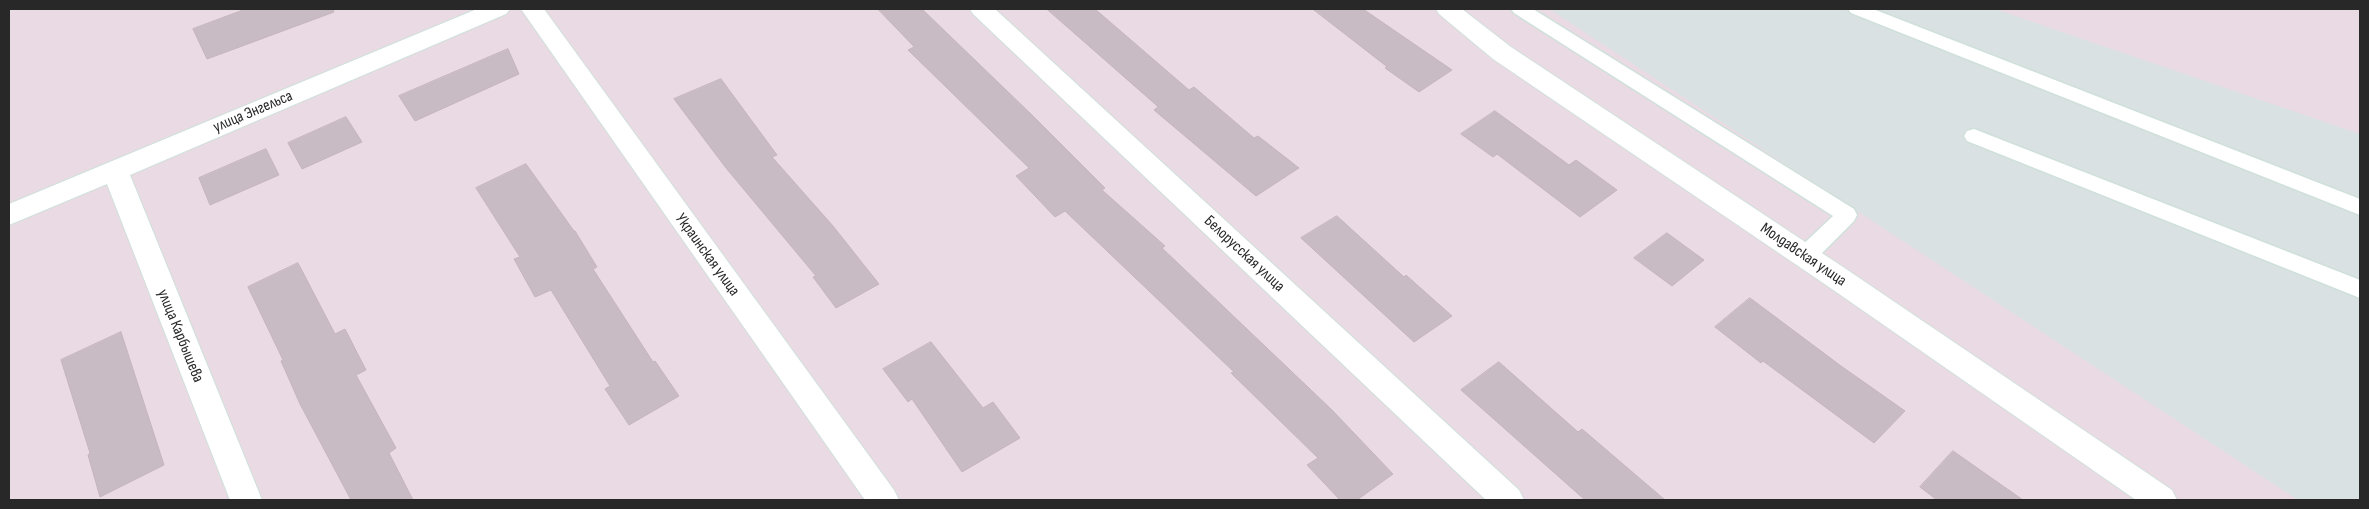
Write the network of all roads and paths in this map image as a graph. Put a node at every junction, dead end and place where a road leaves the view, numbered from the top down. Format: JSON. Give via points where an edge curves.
{"nodes":[{"id":1,"x":498,"y":9,"type":"edge"},
{"id":2,"x":532,"y":9,"type":"edge"},
{"id":3,"x":981,"y":9,"type":"edge"},
{"id":4,"x":1447,"y":9,"type":"edge"},
{"id":5,"x":1520,"y":9,"type":"edge"},
{"id":6,"x":1857,"y":9,"type":"edge"},
{"id":7,"x":1974,"y":136,"type":"dead end"},
{"id":8,"x":115,"y":171,"type":"junction"},
{"id":9,"x":2360,"y":207,"type":"edge"},
{"id":10,"x":9,"y":215,"type":"edge"},
{"id":11,"x":1805,"y":256,"type":"junction"},
{"id":12,"x":2360,"y":289,"type":"edge"},
{"id":13,"x":246,"y":500,"type":"edge"},
{"id":14,"x":883,"y":500,"type":"edge"},
{"id":15,"x":1508,"y":500,"type":"edge"},
{"id":16,"x":2161,"y":500,"type":"edge"}],
"edges":[{"from":1,"to":8,"type":"street","name":"улица Энгельса"},
{"from":2,"to":14,"type":"street","name":"Украинская улица"},
{"from":3,"to":15,"type":"street","name":"Белорусская улица"},
{"from":4,"to":11,"type":"street","name":"Молдавская улица","via":[[1502,53]]},
{"from":5,"to":11,"type":"lane","via":[[1847,215]]},
{"from":6,"to":9,"type":"lane"},
{"from":7,"to":12,"type":"lane"},
{"from":8,"to":10,"type":"street","name":"улица Энгельса"},
{"from":8,"to":13,"type":"street","name":"улица Карбышева"},
{"from":11,"to":16,"type":"street","name":"Молдавская улица"}]}
